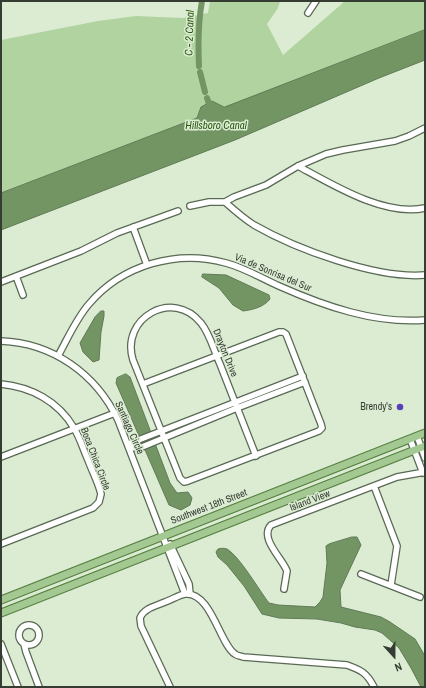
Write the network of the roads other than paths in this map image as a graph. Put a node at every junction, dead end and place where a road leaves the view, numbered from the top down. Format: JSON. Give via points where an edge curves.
{"nodes":[{"id":1,"x":316,"y":1,"type":"edge"},
{"id":2,"x":308,"y":13,"type":"dead end"},
{"id":3,"x":425,"y":128,"type":"edge"},
{"id":4,"x":298,"y":166,"type":"junction"},
{"id":5,"x":225,"y":202,"type":"junction"},
{"id":6,"x":190,"y":206,"type":"dead end"},
{"id":7,"x":425,"y":208,"type":"edge"},
{"id":8,"x":178,"y":210,"type":"dead end"},
{"id":9,"x":133,"y":227,"type":"junction"},
{"id":10,"x":147,"y":265,"type":"junction"},
{"id":11,"x":425,"y":275,"type":"edge"},
{"id":12,"x":16,"y":276,"type":"junction"},
{"id":13,"x":1,"y":282,"type":"edge"},
{"id":14,"x":23,"y":295,"type":"dead end"},
{"id":15,"x":425,"y":320,"type":"edge"},
{"id":16,"x":1,"y":341,"type":"edge"},
{"id":17,"x":58,"y":356,"type":"junction"},
{"id":18,"x":216,"y":356,"type":"junction"},
{"id":19,"x":304,"y":379,"type":"junction"},
{"id":20,"x":1,"y":384,"type":"edge"},
{"id":21,"x":143,"y":384,"type":"junction"},
{"id":22,"x":236,"y":405,"type":"junction"},
{"id":23,"x":115,"y":413,"type":"junction"},
{"id":24,"x":74,"y":428,"type":"junction"},
{"id":25,"x":162,"y":431,"type":"junction"},
{"id":26,"x":425,"y":433,"type":"edge"},
{"id":27,"x":413,"y":438,"type":"junction"},
{"id":28,"x":165,"y":439,"type":"junction"},
{"id":29,"x":129,"y":446,"type":"junction"},
{"id":30,"x":420,"y":448,"type":"edge"},
{"id":31,"x":256,"y":456,"type":"junction"},
{"id":32,"x":1,"y":457,"type":"edge"},
{"id":33,"x":425,"y":458,"type":"edge"},
{"id":34,"x":424,"y":472,"type":"edge"},
{"id":35,"x":374,"y":486,"type":"junction"},
{"id":36,"x":163,"y":536,"type":"junction"},
{"id":37,"x":1,"y":544,"type":"edge"},
{"id":38,"x":169,"y":547,"type":"junction"},
{"id":39,"x":361,"y":574,"type":"dead end"},
{"id":40,"x":391,"y":585,"type":"junction"},
{"id":41,"x":284,"y":589,"type":"dead end"},
{"id":42,"x":187,"y":594,"type":"junction"},
{"id":43,"x":420,"y":597,"type":"dead end"},
{"id":44,"x":1,"y":600,"type":"edge"},
{"id":45,"x":1,"y":613,"type":"edge"},
{"id":46,"x":1,"y":644,"type":"edge"},
{"id":47,"x":24,"y":644,"type":"dead end"},
{"id":48,"x":18,"y":687,"type":"edge"},
{"id":49,"x":39,"y":687,"type":"edge"},
{"id":50,"x":170,"y":687,"type":"edge"},
{"id":51,"x":374,"y":687,"type":"edge"}],
"edges":[{"from":1,"to":2,"type":"street"},
{"from":3,"to":4,"type":"street","via":[[395,141],[343,150]]},
{"from":4,"to":5,"type":"street","via":[[266,185],[234,196]]},
{"from":4,"to":7,"type":"street","via":[[340,189],[370,201],[402,209]]},
{"from":5,"to":6,"type":"street"},
{"from":5,"to":11,"type":"street","via":[[254,225],[304,249],[383,273]]},
{"from":8,"to":9,"type":"street"},
{"from":9,"to":10,"type":"street"},
{"from":9,"to":12,"type":"street","via":[[81,251]]},
{"from":10,"to":15,"type":"street","name":"Via de Sonrisa del Sur","via":[[169,259],[213,260],[241,268],[303,296],[350,311],[388,320]]},
{"from":10,"to":17,"type":"street","name":"Via de Sonrisa del Sur","via":[[119,278],[89,304]]},
{"from":12,"to":13,"type":"street"},
{"from":12,"to":14,"type":"street"},
{"from":16,"to":17,"type":"street","name":"Santiago Circle","via":[[28,344]]},
{"from":17,"to":23,"type":"street","name":"Santiago Circle","via":[[88,378]]},
{"from":18,"to":19,"type":"street","via":[[283,332]]},
{"from":18,"to":21,"type":"street"},
{"from":18,"to":21,"type":"street","name":"Drayton Drive","via":[[204,327],[195,316],[178,308],[156,310],[141,321],[132,338],[132,356]]},
{"from":18,"to":22,"type":"street","name":"Drayton Drive"},
{"from":19,"to":22,"type":"street"},
{"from":19,"to":31,"type":"street","via":[[321,424],[320,432]]},
{"from":20,"to":24,"type":"street","name":"Boca Chica Circle","via":[[20,387],[41,396],[60,410]]},
{"from":21,"to":25,"type":"street","name":"Drayton Drive"},
{"from":22,"to":25,"type":"street"},
{"from":22,"to":28,"type":"street"},
{"from":22,"to":31,"type":"street","name":"Drayton Drive"},
{"from":23,"to":24,"type":"street"},
{"from":23,"to":29,"type":"street","name":"Santiago Circle"},
{"from":24,"to":32,"type":"street"},
{"from":24,"to":37,"type":"street","name":"Boca Chica Circle","via":[[100,490],[99,502],[93,508]]},
{"from":25,"to":28,"type":"street","name":"Drayton Drive"},
{"from":25,"to":29,"type":"street"},
{"from":26,"to":27,"type":"main road","name":"Southwest 18th Street"},
{"from":27,"to":30,"type":"street"},
{"from":27,"to":36,"type":"main road","name":"Southwest 18th Street"},
{"from":28,"to":29,"type":"street","via":[[142,448]]},
{"from":28,"to":31,"type":"street","name":"Drayton Drive","via":[[180,478],[184,482]]},
{"from":29,"to":36,"type":"street","name":"Santiago Circle"},
{"from":30,"to":33,"type":"street"},
{"from":30,"to":34,"type":"street","name":"Island View"},
{"from":30,"to":38,"type":"main road"},
{"from":34,"to":35,"type":"street","name":"Island View","via":[[397,477]]},
{"from":35,"to":40,"type":"street","via":[[397,546]]},
{"from":35,"to":41,"type":"street","name":"Island View","via":[[268,528],[268,540],[286,570]]},
{"from":36,"to":38,"type":"street","name":"Santiago Circle"},
{"from":36,"to":44,"type":"main road","name":"Southwest 18th Street"},
{"from":38,"to":42,"type":"street","name":"Santiago Circle"},
{"from":38,"to":45,"type":"main road"},
{"from":39,"to":40,"type":"street"},
{"from":40,"to":43,"type":"street"},
{"from":42,"to":50,"type":"street","via":[[146,610],[140,618],[141,626]]},
{"from":42,"to":51,"type":"street","via":[[200,600],[210,612],[235,655],[347,665],[362,671]]},
{"from":46,"to":48,"type":"street"},
{"from":47,"to":49,"type":"street"}]}
